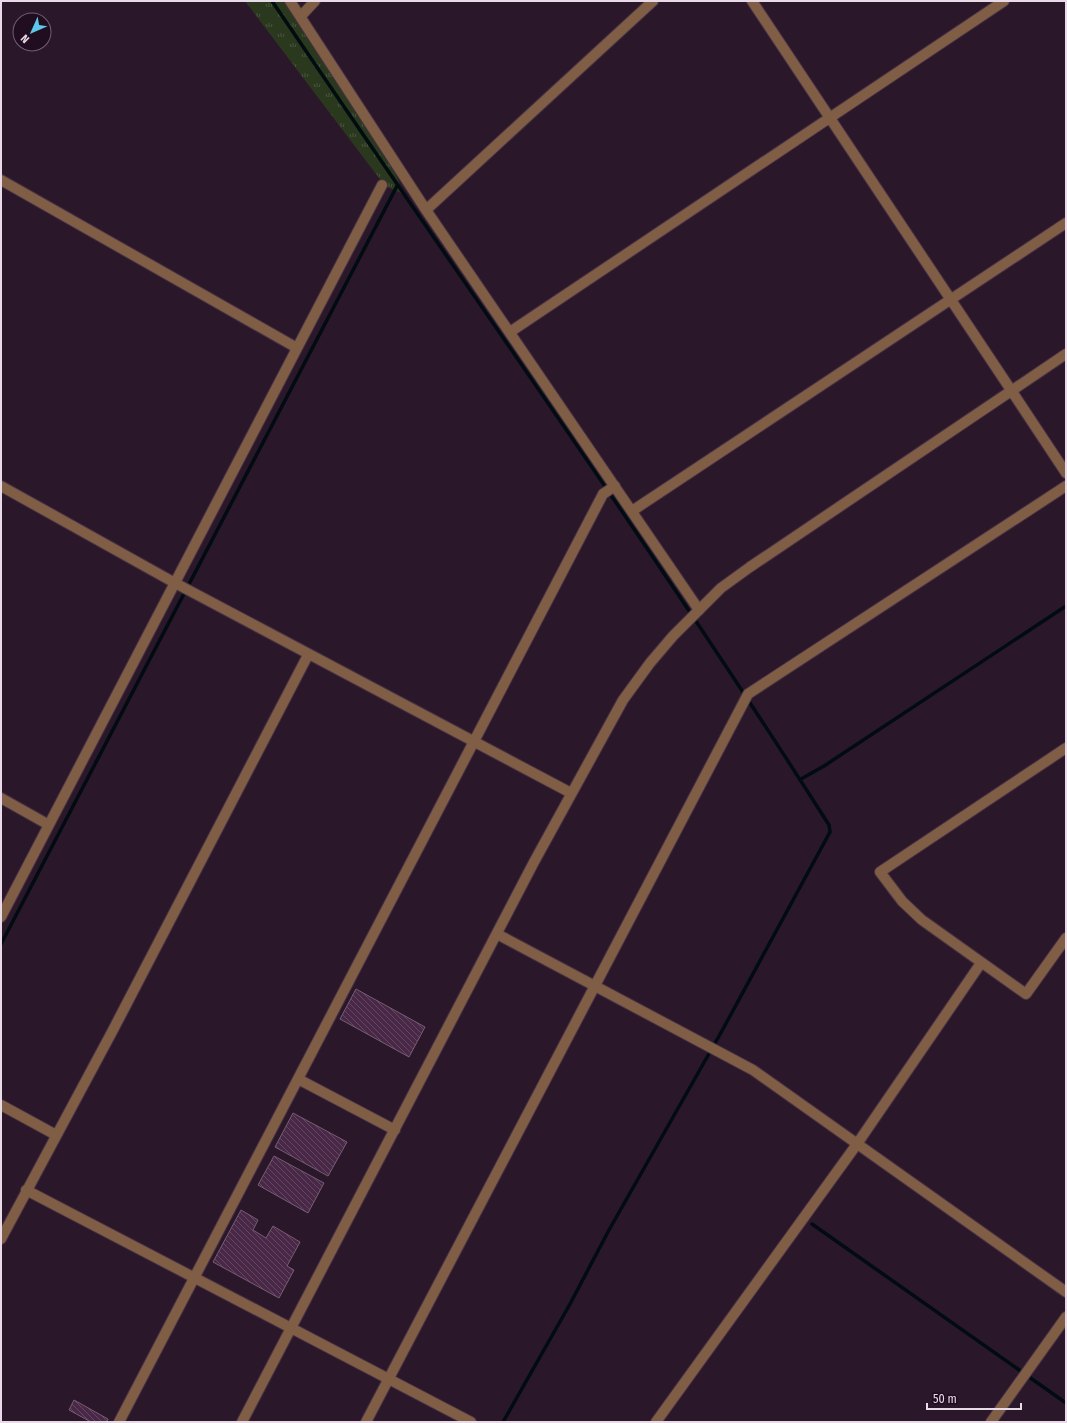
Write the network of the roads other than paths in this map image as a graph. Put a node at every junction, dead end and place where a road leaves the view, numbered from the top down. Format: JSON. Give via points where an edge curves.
{"nodes":[{"id":1,"x":290,"y":1,"type":"edge"},
{"id":2,"x":315,"y":1,"type":"edge"},
{"id":3,"x":653,"y":1,"type":"edge"},
{"id":4,"x":752,"y":1,"type":"edge"},
{"id":5,"x":1004,"y":1,"type":"edge"},
{"id":6,"x":301,"y":16,"type":"junction"},
{"id":7,"x":830,"y":118,"type":"junction"},
{"id":8,"x":1,"y":180,"type":"edge"},
{"id":9,"x":382,"y":185,"type":"dead end"},
{"id":10,"x":426,"y":210,"type":"junction"},
{"id":11,"x":1066,"y":223,"type":"edge"},
{"id":12,"x":950,"y":299,"type":"junction"},
{"id":13,"x":510,"y":332,"type":"junction"},
{"id":14,"x":297,"y":348,"type":"junction"},
{"id":15,"x":1066,"y":354,"type":"edge"},
{"id":16,"x":1011,"y":390,"type":"junction"},
{"id":17,"x":1066,"y":472,"type":"edge"},
{"id":18,"x":1,"y":486,"type":"edge"},
{"id":19,"x":615,"y":486,"type":"junction"},
{"id":20,"x":1066,"y":486,"type":"edge"},
{"id":21,"x":632,"y":511,"type":"junction"},
{"id":22,"x":175,"y":583,"type":"junction"},
{"id":23,"x":699,"y":610,"type":"junction"},
{"id":24,"x":308,"y":655,"type":"junction"},
{"id":25,"x":474,"y":741,"type":"junction"},
{"id":26,"x":1066,"y":748,"type":"edge"},
{"id":27,"x":571,"y":793,"type":"junction"},
{"id":28,"x":1,"y":798,"type":"edge"},
{"id":29,"x":49,"y":825,"type":"junction"},
{"id":30,"x":1,"y":917,"type":"edge"},
{"id":31,"x":497,"y":934,"type":"junction"},
{"id":32,"x":1066,"y":938,"type":"edge"},
{"id":33,"x":981,"y":963,"type":"junction"},
{"id":34,"x":594,"y":985,"type":"junction"},
{"id":35,"x":298,"y":1079,"type":"junction"},
{"id":36,"x":1,"y":1105,"type":"edge"},
{"id":37,"x":395,"y":1130,"type":"junction"},
{"id":38,"x":56,"y":1135,"type":"junction"},
{"id":39,"x":856,"y":1144,"type":"junction"},
{"id":40,"x":26,"y":1190,"type":"junction"},
{"id":41,"x":1,"y":1239,"type":"edge"},
{"id":42,"x":195,"y":1278,"type":"junction"},
{"id":43,"x":1066,"y":1292,"type":"edge"},
{"id":44,"x":1066,"y":1317,"type":"edge"},
{"id":45,"x":291,"y":1328,"type":"junction"},
{"id":46,"x":389,"y":1379,"type":"junction"},
{"id":47,"x":119,"y":1422,"type":"edge"},
{"id":48,"x":242,"y":1422,"type":"edge"},
{"id":49,"x":366,"y":1422,"type":"edge"},
{"id":50,"x":471,"y":1422,"type":"edge"},
{"id":51,"x":656,"y":1422,"type":"edge"},
{"id":52,"x":991,"y":1422,"type":"edge"}],
"edges":[{"from":1,"to":6,"type":"street"},
{"from":2,"to":6,"type":"street"},
{"from":3,"to":10,"type":"street"},
{"from":4,"to":7,"type":"street"},
{"from":5,"to":7,"type":"street"},
{"from":6,"to":10,"type":"street"},
{"from":7,"to":12,"type":"street"},
{"from":7,"to":13,"type":"street"},
{"from":8,"to":14,"type":"street"},
{"from":9,"to":14,"type":"street"},
{"from":10,"to":13,"type":"street"},
{"from":11,"to":12,"type":"street"},
{"from":12,"to":16,"type":"street"},
{"from":12,"to":21,"type":"street"},
{"from":13,"to":19,"type":"street"},
{"from":14,"to":22,"type":"street"},
{"from":15,"to":16,"type":"street"},
{"from":16,"to":17,"type":"street"},
{"from":16,"to":23,"type":"street","via":[[750,566],[721,588]]},
{"from":18,"to":22,"type":"street"},
{"from":19,"to":21,"type":"street"},
{"from":19,"to":25,"type":"street","via":[[603,494]]},
{"from":20,"to":34,"type":"street","via":[[748,694]]},
{"from":21,"to":23,"type":"street"},
{"from":22,"to":24,"type":"street"},
{"from":22,"to":29,"type":"street"},
{"from":23,"to":27,"type":"street","via":[[650,663],[624,700]]},
{"from":24,"to":25,"type":"street"},
{"from":24,"to":38,"type":"street"},
{"from":25,"to":27,"type":"street"},
{"from":25,"to":35,"type":"street"},
{"from":26,"to":33,"type":"street","via":[[880,872],[902,901],[922,920]]},
{"from":27,"to":31,"type":"street"},
{"from":28,"to":29,"type":"street"},
{"from":29,"to":30,"type":"street"},
{"from":31,"to":34,"type":"street"},
{"from":31,"to":37,"type":"street"},
{"from":32,"to":33,"type":"street","via":[[1026,994]]},
{"from":33,"to":39,"type":"street"},
{"from":34,"to":39,"type":"street","via":[[753,1070]]},
{"from":34,"to":46,"type":"street"},
{"from":35,"to":37,"type":"street"},
{"from":35,"to":42,"type":"street"},
{"from":36,"to":38,"type":"street"},
{"from":37,"to":45,"type":"street"},
{"from":38,"to":40,"type":"street"},
{"from":39,"to":43,"type":"street"},
{"from":39,"to":51,"type":"street"},
{"from":40,"to":41,"type":"street"},
{"from":40,"to":42,"type":"street"},
{"from":42,"to":45,"type":"street"},
{"from":42,"to":47,"type":"street"},
{"from":44,"to":52,"type":"street"},
{"from":45,"to":46,"type":"street"},
{"from":45,"to":48,"type":"street"},
{"from":46,"to":49,"type":"street"},
{"from":46,"to":50,"type":"street"}]}
